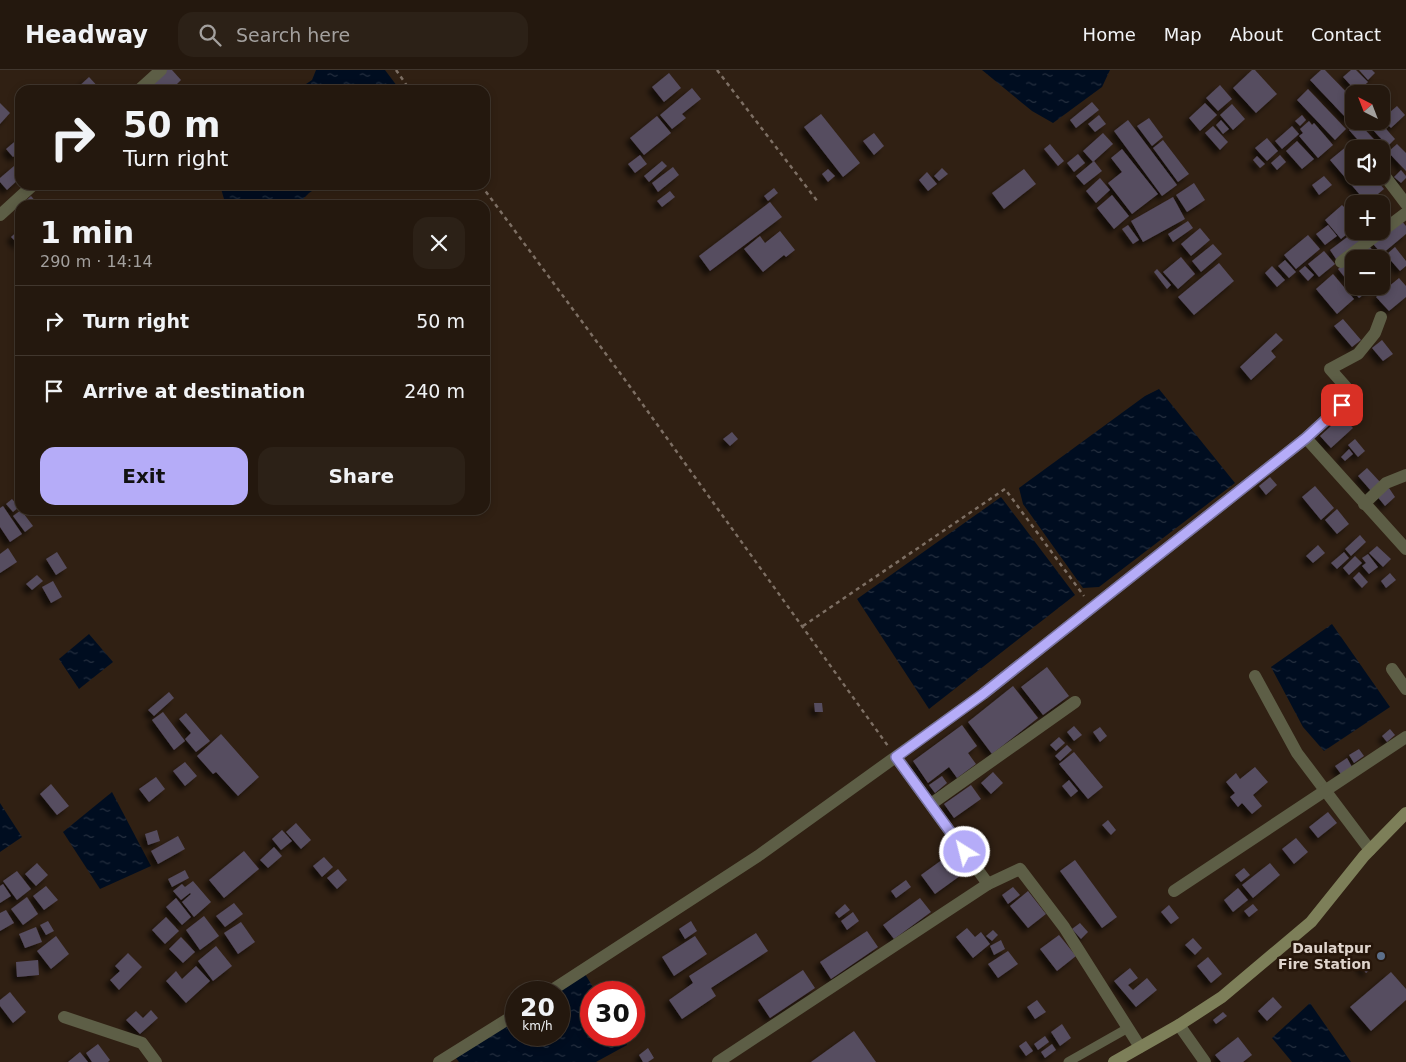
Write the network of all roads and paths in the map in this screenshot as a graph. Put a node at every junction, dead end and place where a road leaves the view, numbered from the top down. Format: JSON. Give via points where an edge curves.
{"nodes":[{"id":1,"x":161,"y":70,"type":"edge"},
{"id":2,"x":396,"y":70,"type":"edge"},
{"id":3,"x":718,"y":70,"type":"edge"},
{"id":4,"x":144,"y":85,"type":"edge"},
{"id":5,"x":406,"y":85,"type":"edge"},
{"id":6,"x":1390,"y":183,"type":"edge"},
{"id":7,"x":26,"y":190,"type":"edge"},
{"id":8,"x":485,"y":190,"type":"edge"},
{"id":9,"x":818,"y":202,"type":"dead end"},
{"id":10,"x":1406,"y":204,"type":"edge"},
{"id":11,"x":3,"y":207,"type":"edge"},
{"id":12,"x":1406,"y":213,"type":"edge"},
{"id":13,"x":1341,"y":262,"type":"dead end"},
{"id":14,"x":1381,"y":317,"type":"dead end"},
{"id":15,"x":1306,"y":438,"type":"junction"},
{"id":16,"x":1406,"y":475,"type":"edge"},
{"id":17,"x":1364,"y":504,"type":"junction"},
{"id":18,"x":1406,"y":550,"type":"edge"},
{"id":19,"x":1092,"y":608,"type":"junction"},
{"id":20,"x":803,"y":626,"type":"junction"},
{"id":21,"x":1392,"y":669,"type":"dead end"},
{"id":22,"x":1255,"y":676,"type":"dead end"},
{"id":23,"x":1406,"y":689,"type":"edge"},
{"id":24,"x":1076,"y":702,"type":"dead end"},
{"id":25,"x":1406,"y":737,"type":"edge"},
{"id":26,"x":896,"y":757,"type":"junction"},
{"id":27,"x":1326,"y":791,"type":"junction"},
{"id":28,"x":931,"y":804,"type":"junction"},
{"id":29,"x":1406,"y":813,"type":"edge"},
{"id":30,"x":1370,"y":850,"type":"junction"},
{"id":31,"x":988,"y":884,"type":"junction"},
{"id":32,"x":1174,"y":891,"type":"dead end"},
{"id":33,"x":566,"y":981,"type":"edge"},
{"id":34,"x":64,"y":1017,"type":"dead end"},
{"id":35,"x":505,"y":1021,"type":"edge"},
{"id":36,"x":1179,"y":1025,"type":"junction"},
{"id":37,"x":1128,"y":1028,"type":"junction"},
{"id":38,"x":1140,"y":1048,"type":"junction"},
{"id":39,"x":156,"y":1062,"type":"edge"},
{"id":40,"x":439,"y":1062,"type":"edge"},
{"id":41,"x":718,"y":1062,"type":"edge"},
{"id":42,"x":1068,"y":1062,"type":"edge"},
{"id":43,"x":1114,"y":1062,"type":"edge"},
{"id":44,"x":1205,"y":1062,"type":"edge"}],
"edges":[{"from":1,"to":4,"type":"street"},
{"from":2,"to":5,"type":"path"},
{"from":3,"to":9,"type":"path"},
{"from":6,"to":10,"type":"street"},
{"from":7,"to":11,"type":"street"},
{"from":8,"to":20,"type":"path"},
{"from":12,"to":13,"type":"street"},
{"from":14,"to":15,"type":"street","via":[[1375,333],[1358,354],[1330,369],[1353,395]]},
{"from":15,"to":17,"type":"street"},
{"from":15,"to":19,"type":"street"},
{"from":16,"to":17,"type":"street","via":[[1386,483]]},
{"from":17,"to":18,"type":"street"},
{"from":19,"to":20,"type":"path","via":[[1005,489]]},
{"from":19,"to":26,"type":"street"},
{"from":20,"to":26,"type":"path"},
{"from":21,"to":23,"type":"street"},
{"from":22,"to":27,"type":"street","via":[[1297,753]]},
{"from":24,"to":28,"type":"street"},
{"from":25,"to":27,"type":"street"},
{"from":26,"to":28,"type":"street"},
{"from":26,"to":33,"type":"street","via":[[758,856]]},
{"from":27,"to":30,"type":"street"},
{"from":27,"to":32,"type":"street"},
{"from":28,"to":31,"type":"street"},
{"from":29,"to":30,"type":"main road"},
{"from":30,"to":36,"type":"main road","via":[[1311,922],[1222,997]]},
{"from":31,"to":37,"type":"street","via":[[1020,869],[1064,927]]},
{"from":31,"to":41,"type":"street"},
{"from":34,"to":39,"type":"street","via":[[142,1043]]},
{"from":35,"to":40,"type":"street"},
{"from":36,"to":38,"type":"main road"},
{"from":36,"to":44,"type":"street"},
{"from":37,"to":38,"type":"street"},
{"from":37,"to":42,"type":"lane"},
{"from":38,"to":43,"type":"main road"}]}
